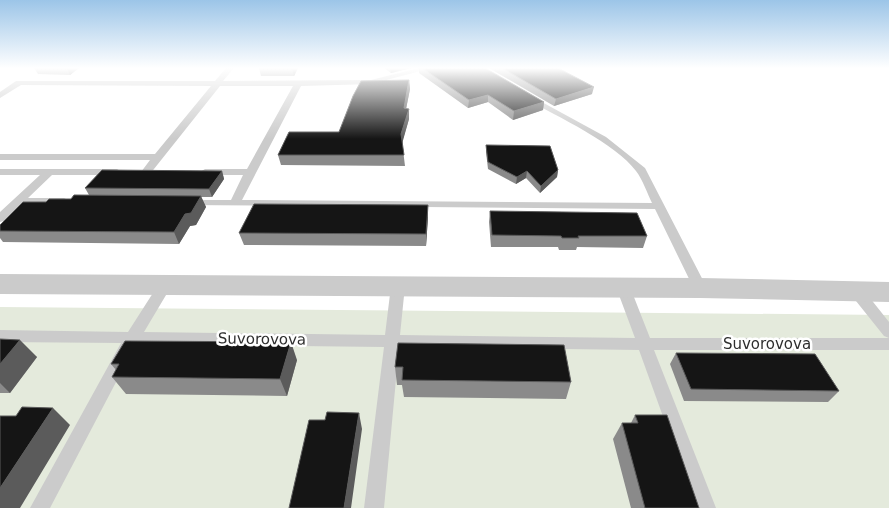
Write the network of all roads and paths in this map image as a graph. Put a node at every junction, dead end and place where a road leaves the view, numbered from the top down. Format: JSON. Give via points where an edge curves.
{"nodes":[{"id":1,"x":211,"y":92,"type":"edge"},
{"id":2,"x":294,"y":92,"type":"edge"},
{"id":3,"x":521,"y":92,"type":"edge"},
{"id":4,"x":0,"y":157,"type":"edge"},
{"id":5,"x":158,"y":157,"type":"junction"},
{"id":6,"x":0,"y":172,"type":"edge"},
{"id":7,"x":49,"y":172,"type":"junction"},
{"id":8,"x":136,"y":172,"type":"junction"},
{"id":9,"x":164,"y":172,"type":"edge"},
{"id":10,"x":191,"y":172,"type":"edge"},
{"id":11,"x":250,"y":172,"type":"junction"},
{"id":12,"x":20,"y":200,"type":"junction"},
{"id":13,"x":78,"y":201,"type":"edge"},
{"id":14,"x":176,"y":202,"type":"edge"},
{"id":15,"x":234,"y":203,"type":"junction"},
{"id":16,"x":659,"y":206,"type":"junction"},
{"id":17,"x":0,"y":218,"type":"edge"},
{"id":18,"x":0,"y":284,"type":"edge"},
{"id":19,"x":165,"y":284,"type":"junction"},
{"id":20,"x":398,"y":286,"type":"junction"},
{"id":21,"x":623,"y":287,"type":"junction"},
{"id":22,"x":700,"y":288,"type":"junction"},
{"id":23,"x":857,"y":292,"type":"junction"},
{"id":24,"x":889,"y":292,"type":"edge"},
{"id":25,"x":889,"y":332,"type":"edge"},
{"id":26,"x":0,"y":336,"type":"edge"},
{"id":27,"x":132,"y":338,"type":"junction"},
{"id":28,"x":391,"y":341,"type":"junction"},
{"id":29,"x":644,"y":344,"type":"junction"},
{"id":30,"x":889,"y":344,"type":"edge"},
{"id":31,"x":40,"y":508,"type":"edge"},
{"id":32,"x":374,"y":508,"type":"edge"},
{"id":33,"x":706,"y":508,"type":"edge"}],
"edges":[{"from":1,"to":5,"type":"lane"},
{"from":2,"to":11,"type":"lane"},
{"from":3,"to":16,"type":"lane","via":[[627,155],[641,170]]},
{"from":4,"to":5,"type":"lane"},
{"from":5,"to":8,"type":"lane"},
{"from":6,"to":7,"type":"lane"},
{"from":7,"to":8,"type":"lane"},
{"from":7,"to":12,"type":"lane"},
{"from":8,"to":9,"type":"lane"},
{"from":10,"to":11,"type":"lane"},
{"from":11,"to":15,"type":"lane"},
{"from":12,"to":13,"type":"lane"},
{"from":12,"to":17,"type":"lane"},
{"from":14,"to":15,"type":"lane"},
{"from":15,"to":16,"type":"lane"},
{"from":16,"to":22,"type":"lane"},
{"from":18,"to":19,"type":"street"},
{"from":19,"to":20,"type":"street"},
{"from":19,"to":27,"type":"lane"},
{"from":20,"to":21,"type":"street"},
{"from":20,"to":28,"type":"lane"},
{"from":21,"to":22,"type":"street"},
{"from":21,"to":29,"type":"lane"},
{"from":22,"to":23,"type":"street"},
{"from":23,"to":24,"type":"street"},
{"from":23,"to":25,"type":"lane"},
{"from":26,"to":27,"type":"lane","name":"Suvorovova"},
{"from":27,"to":28,"type":"lane","name":"Suvorovova"},
{"from":27,"to":31,"type":"lane"},
{"from":28,"to":29,"type":"lane","name":"Suvorovova"},
{"from":28,"to":32,"type":"lane"},
{"from":29,"to":30,"type":"lane","name":"Suvorovova"},
{"from":29,"to":33,"type":"lane"}]}
